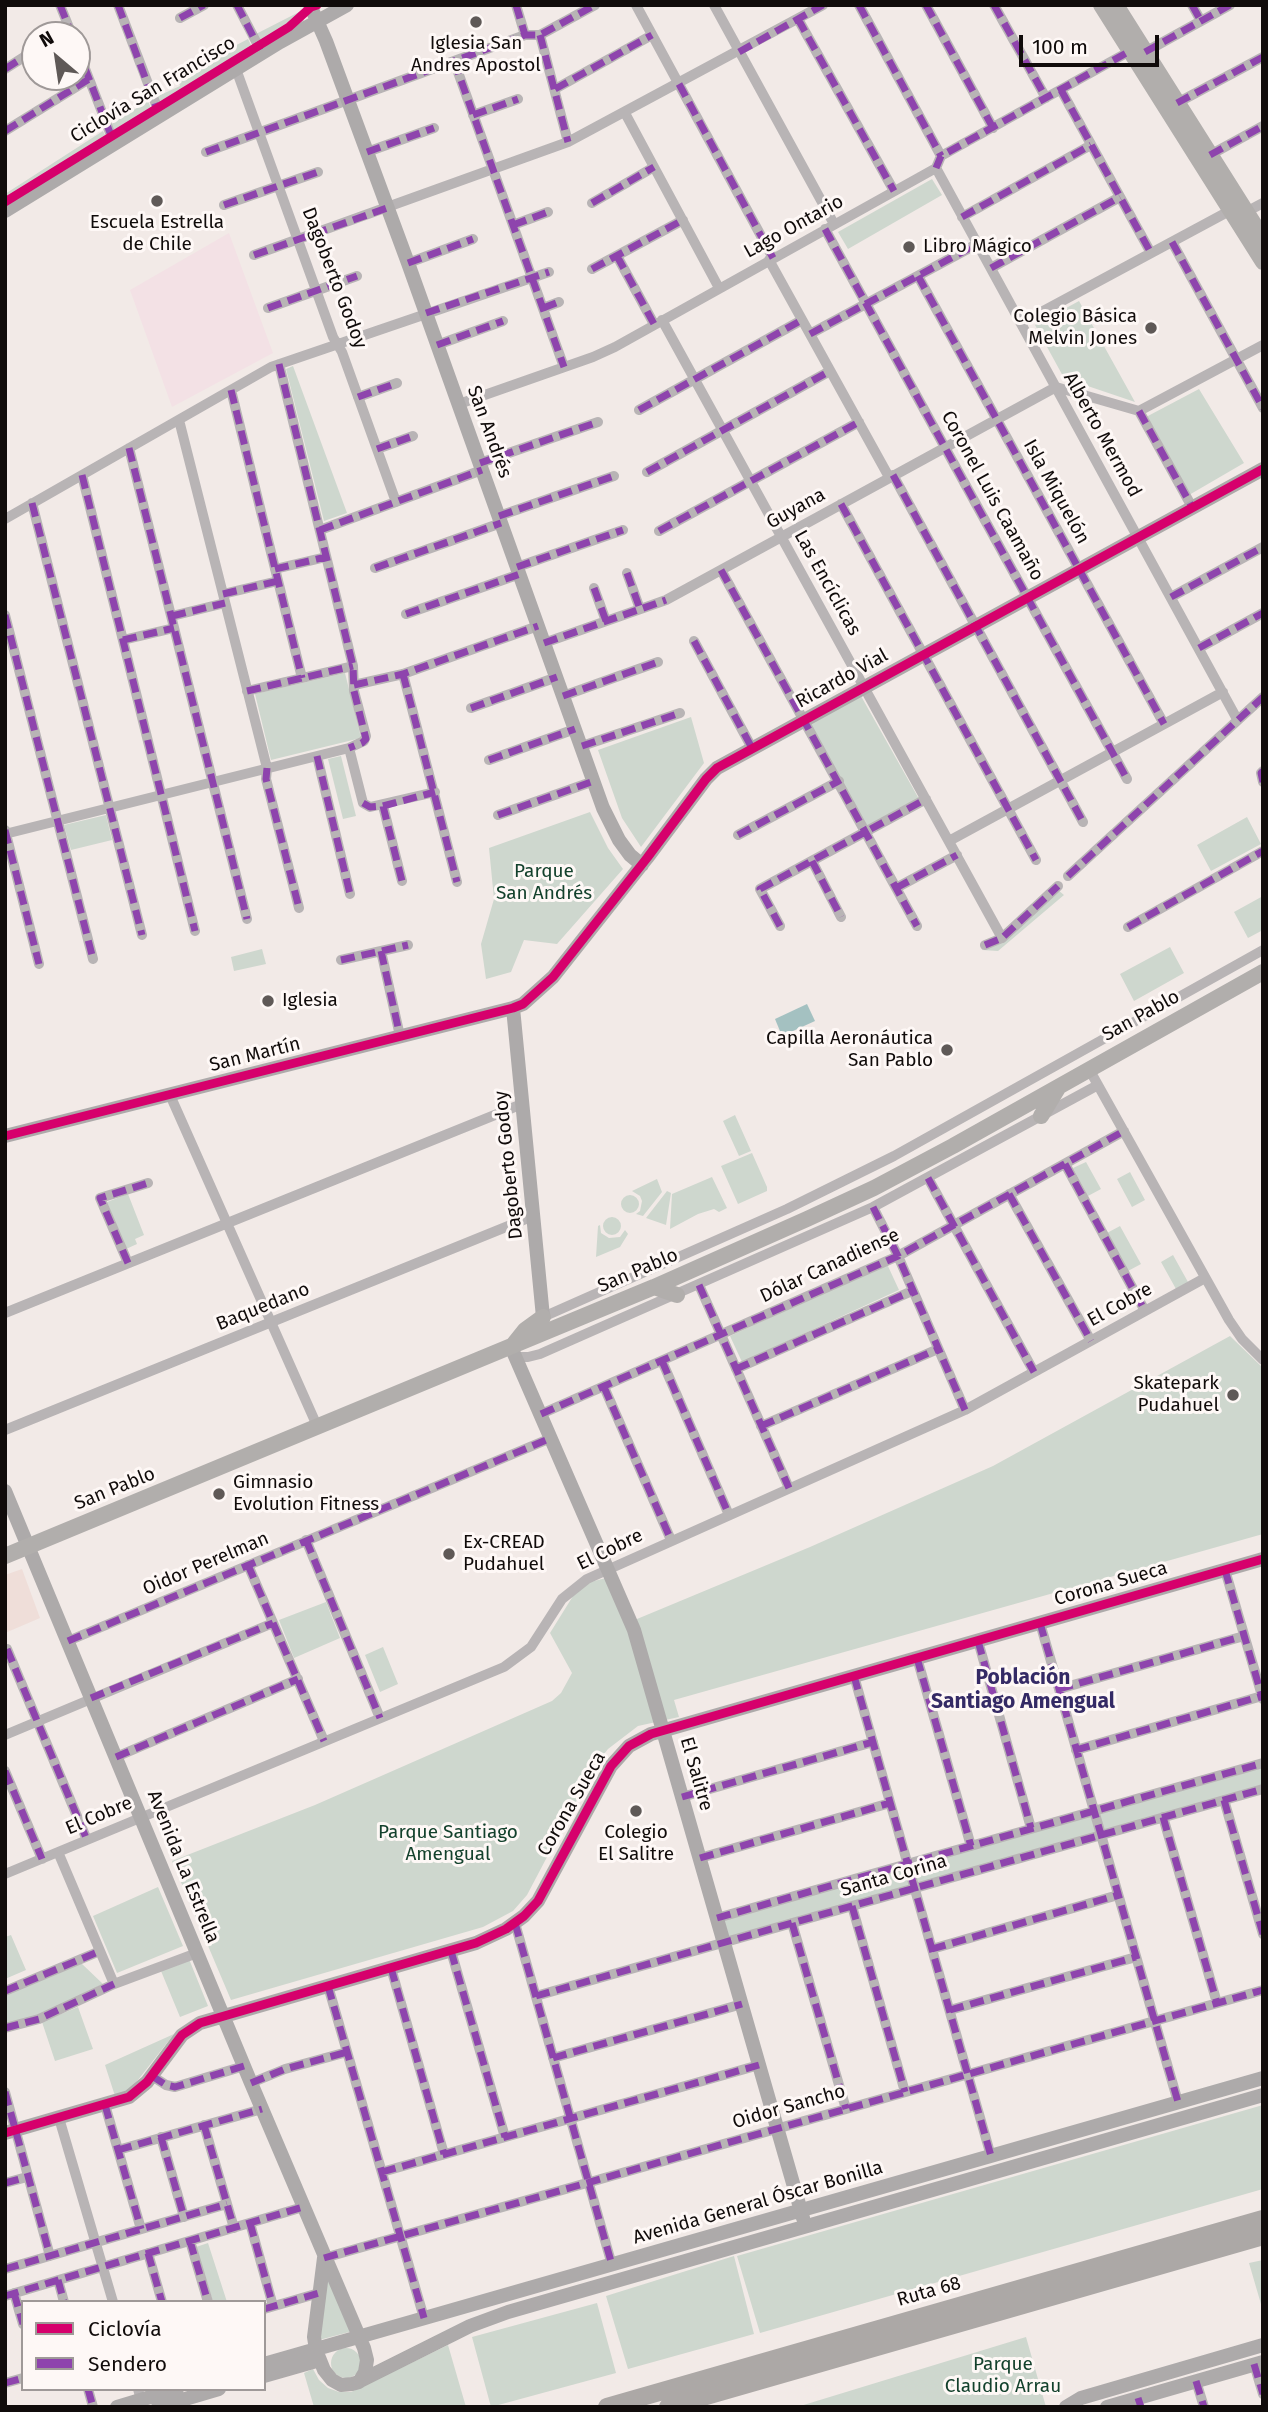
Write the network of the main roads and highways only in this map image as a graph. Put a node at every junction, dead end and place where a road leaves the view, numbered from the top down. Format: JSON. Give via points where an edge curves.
{"nodes":[{"id":1,"x":1101,"y":5,"type":"edge"},
{"id":2,"x":1116,"y":5,"type":"edge"},
{"id":3,"x":1137,"y":52,"type":"junction"},
{"id":4,"x":1239,"y":209,"type":"junction"},
{"id":5,"x":1263,"y":238,"type":"edge"},
{"id":6,"x":1263,"y":262,"type":"edge"},
{"id":7,"x":1263,"y":972,"type":"edge"},
{"id":8,"x":1060,"y":1085,"type":"junction"},
{"id":9,"x":1041,"y":1116,"type":"road end"},
{"id":10,"x":807,"y":1219,"type":"junction"},
{"id":11,"x":801,"y":1240,"type":"road end"},
{"id":12,"x":654,"y":1287,"type":"junction"},
{"id":13,"x":677,"y":1295,"type":"road end"},
{"id":14,"x":543,"y":1317,"type":"road end"},
{"id":15,"x":513,"y":1352,"type":"junction"},
{"id":16,"x":5,"y":1556,"type":"edge"},
{"id":17,"x":1263,"y":2219,"type":"edge"},
{"id":18,"x":1263,"y":2236,"type":"edge"},
{"id":19,"x":607,"y":2407,"type":"edge"},
{"id":20,"x":668,"y":2407,"type":"edge"}],
"edges":[{"from":1,"to":3,"type":"main road"},
{"from":2,"to":3,"type":"main road"},
{"from":3,"to":4,"type":"main road"},
{"from":3,"to":4,"type":"main road","via":[[1177,103]]},
{"from":4,"to":5,"type":"main road"},
{"from":4,"to":6,"type":"main road"},
{"from":7,"to":8,"type":"main road","name":"San Pablo"},
{"from":8,"to":9,"type":"main road"},
{"from":8,"to":10,"type":"main road","name":"San Pablo","via":[[904,1172]]},
{"from":10,"to":11,"type":"main road"},
{"from":10,"to":12,"type":"main road","name":"San Pablo"},
{"from":12,"to":13,"type":"main road"},
{"from":12,"to":15,"type":"main road","name":"San Pablo"},
{"from":14,"to":15,"type":"main road","via":[[525,1330]]},
{"from":15,"to":16,"type":"main road","name":"San Pablo"},
{"from":17,"to":19,"type":"highway","name":"Ruta 68"},
{"from":18,"to":20,"type":"highway","name":"Ruta 68"}]}
